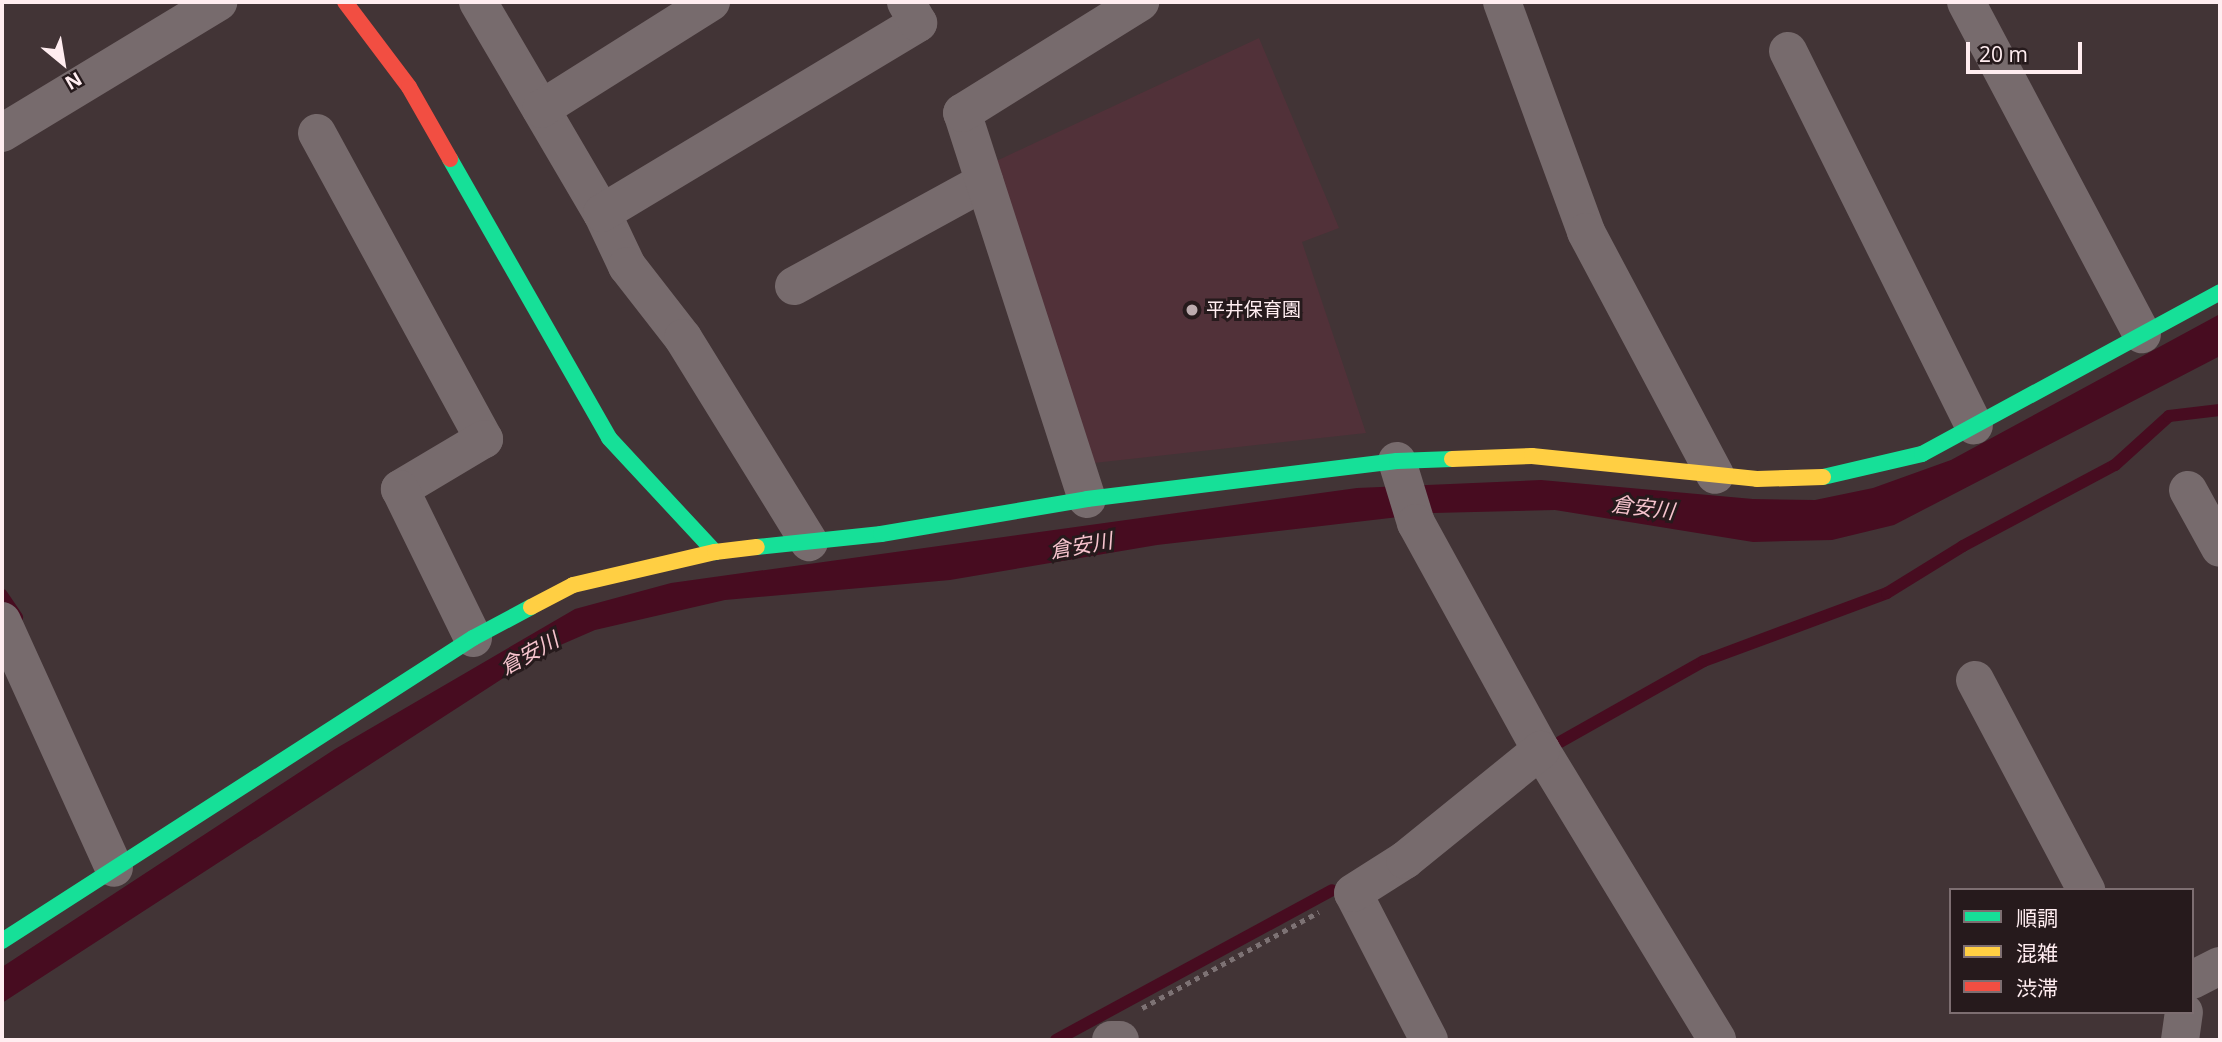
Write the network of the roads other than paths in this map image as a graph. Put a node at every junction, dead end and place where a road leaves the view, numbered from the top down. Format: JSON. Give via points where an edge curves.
{"nodes":[{"id":1,"x":218,"y":2,"type":"edge"},
{"id":2,"x":345,"y":2,"type":"edge"},
{"id":3,"x":478,"y":2,"type":"edge"},
{"id":4,"x":710,"y":2,"type":"edge"},
{"id":5,"x":906,"y":2,"type":"edge"},
{"id":6,"x":1140,"y":2,"type":"edge"},
{"id":7,"x":1502,"y":2,"type":"edge"},
{"id":8,"x":1966,"y":2,"type":"edge"},
{"id":9,"x":1788,"y":51,"type":"dead end"},
{"id":10,"x":541,"y":109,"type":"junction"},
{"id":11,"x":2,"y":133,"type":"edge"},
{"id":12,"x":317,"y":133,"type":"dead end"},
{"id":13,"x":984,"y":182,"type":"junction"},
{"id":14,"x":602,"y":214,"type":"junction"},
{"id":15,"x":794,"y":286,"type":"dead end"},
{"id":16,"x":2220,"y":292,"type":"edge"},
{"id":17,"x":2142,"y":334,"type":"junction"},
{"id":18,"x":1974,"y":425,"type":"junction"},
{"id":19,"x":1399,"y":470,"type":"junction"},
{"id":20,"x":1715,"y":475,"type":"junction"},
{"id":21,"x":2188,"y":491,"type":"dead end"},
{"id":22,"x":1087,"y":499,"type":"junction"},
{"id":23,"x":809,"y":542,"type":"junction"},
{"id":24,"x":2220,"y":548,"type":"edge"},
{"id":25,"x":715,"y":552,"type":"junction"},
{"id":26,"x":2,"y":621,"type":"edge"},
{"id":27,"x":473,"y":638,"type":"junction"},
{"id":28,"x":1975,"y":680,"type":"dead end"},
{"id":29,"x":1541,"y":750,"type":"junction"},
{"id":30,"x":114,"y":868,"type":"junction"},
{"id":31,"x":2085,"y":888,"type":"edge"},
{"id":32,"x":2,"y":941,"type":"edge"},
{"id":33,"x":2220,"y":966,"type":"edge"},
{"id":34,"x":2194,"y":979,"type":"edge"},
{"id":35,"x":2184,"y":1014,"type":"edge"},
{"id":36,"x":1429,"y":1040,"type":"edge"},
{"id":37,"x":1717,"y":1040,"type":"edge"},
{"id":38,"x":2180,"y":1040,"type":"edge"}],
"edges":[{"from":1,"to":11,"type":"street"},
{"from":2,"to":25,"type":"street","via":[[409,87],[610,438]]},
{"from":3,"to":10,"type":"street"},
{"from":4,"to":10,"type":"street"},
{"from":5,"to":14,"type":"street","via":[[918,23]]},
{"from":6,"to":13,"type":"street","via":[[962,113]]},
{"from":7,"to":20,"type":"street","via":[[1586,232]]},
{"from":8,"to":17,"type":"street"},
{"from":9,"to":18,"type":"street"},
{"from":10,"to":14,"type":"street"},
{"from":12,"to":27,"type":"street","via":[[484,439],[400,489]]},
{"from":13,"to":15,"type":"street"},
{"from":13,"to":22,"type":"street"},
{"from":14,"to":23,"type":"street","via":[[627,266],[683,338]]},
{"from":16,"to":17,"type":"street"},
{"from":17,"to":18,"type":"street"},
{"from":18,"to":20,"type":"street","via":[[1922,454],[1834,477]]},
{"from":19,"to":20,"type":"street","via":[[1532,456]]},
{"from":19,"to":22,"type":"street"},
{"from":19,"to":29,"type":"street","via":[[1416,523]]},
{"from":21,"to":24,"type":"street"},
{"from":22,"to":23,"type":"street"},
{"from":23,"to":25,"type":"street"},
{"from":25,"to":27,"type":"street","via":[[573,585]]},
{"from":26,"to":30,"type":"street"},
{"from":27,"to":30,"type":"street"},
{"from":28,"to":31,"type":"street"},
{"from":29,"to":36,"type":"street","via":[[1405,860],[1353,893]]},
{"from":29,"to":37,"type":"street"},
{"from":30,"to":32,"type":"street"},
{"from":33,"to":34,"type":"street"},
{"from":35,"to":38,"type":"street"}]}
